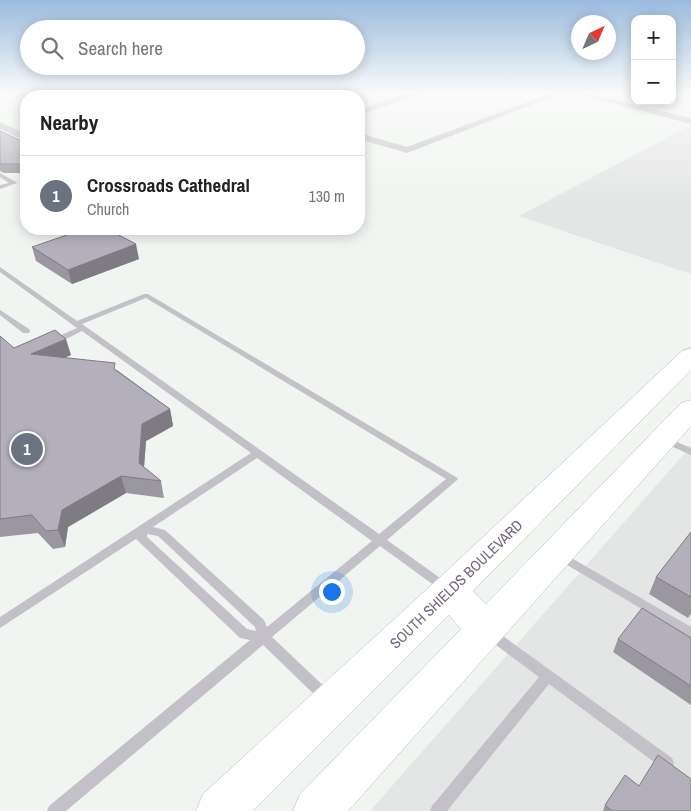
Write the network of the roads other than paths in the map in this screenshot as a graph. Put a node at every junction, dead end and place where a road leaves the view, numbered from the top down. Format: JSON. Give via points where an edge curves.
{"nodes":[{"id":1,"x":8,"y":130,"type":"edge"},
{"id":2,"x":460,"y":130,"type":"edge"},
{"id":3,"x":20,"y":135,"type":"edge"},
{"id":4,"x":365,"y":138,"type":"edge"},
{"id":5,"x":0,"y":174,"type":"edge"},
{"id":6,"x":0,"y":187,"type":"edge"},
{"id":7,"x":0,"y":269,"type":"edge"},
{"id":8,"x":0,"y":312,"type":"edge"},
{"id":9,"x":79,"y":326,"type":"junction"},
{"id":10,"x":26,"y":331,"type":"dead end"},
{"id":11,"x":46,"y":343,"type":"edge"},
{"id":12,"x":691,"y":356,"type":"edge"},
{"id":13,"x":691,"y":409,"type":"edge"},
{"id":14,"x":677,"y":446,"type":"edge"},
{"id":15,"x":256,"y":454,"type":"junction"},
{"id":16,"x":143,"y":529,"type":"junction"},
{"id":17,"x":379,"y":540,"type":"junction"},
{"id":18,"x":557,"y":554,"type":"junction"},
{"id":19,"x":450,"y":591,"type":"junction"},
{"id":20,"x":0,"y":623,"type":"edge"},
{"id":21,"x":486,"y":630,"type":"junction"},
{"id":22,"x":691,"y":633,"type":"edge"},
{"id":23,"x":264,"y":638,"type":"junction"},
{"id":24,"x":547,"y":676,"type":"junction"},
{"id":25,"x":333,"y":703,"type":"junction"},
{"id":26,"x":675,"y":769,"type":"edge"},
{"id":27,"x":54,"y":811,"type":"edge"},
{"id":28,"x":220,"y":811,"type":"edge"},
{"id":29,"x":317,"y":811,"type":"edge"},
{"id":30,"x":437,"y":811,"type":"edge"}],
"edges":[{"from":1,"to":3,"type":"street"},
{"from":2,"to":4,"type":"street","via":[[406,150]]},
{"from":5,"to":6,"type":"lane","via":[[14,182]]},
{"from":7,"to":9,"type":"lane"},
{"from":8,"to":10,"type":"lane"},
{"from":9,"to":11,"type":"lane","via":[[58,340]]},
{"from":9,"to":15,"type":"lane"},
{"from":9,"to":17,"type":"lane","via":[[146,294],[453,479]]},
{"from":12,"to":19,"type":"main road","name":"SOUTH SHIELDS BOULEVARD"},
{"from":13,"to":14,"type":"main road"},
{"from":14,"to":18,"type":"main road"},
{"from":15,"to":16,"type":"lane"},
{"from":15,"to":17,"type":"lane"},
{"from":16,"to":20,"type":"lane"},
{"from":16,"to":23,"type":"lane","via":[[161,533],[260,624]]},
{"from":16,"to":23,"type":"lane","via":[[141,538],[244,634]]},
{"from":17,"to":19,"type":"lane"},
{"from":17,"to":23,"type":"lane"},
{"from":18,"to":21,"type":"main road"},
{"from":18,"to":22,"type":"lane"},
{"from":19,"to":21,"type":"main road"},
{"from":19,"to":25,"type":"main road","name":"SOUTH SHIELDS BOULEVARD"},
{"from":21,"to":24,"type":"lane"},
{"from":21,"to":29,"type":"main road"},
{"from":23,"to":25,"type":"lane"},
{"from":23,"to":27,"type":"lane"},
{"from":24,"to":26,"type":"lane"},
{"from":24,"to":30,"type":"lane"},
{"from":25,"to":28,"type":"main road","name":"SOUTH SHIELDS BOULEVARD"}]}
